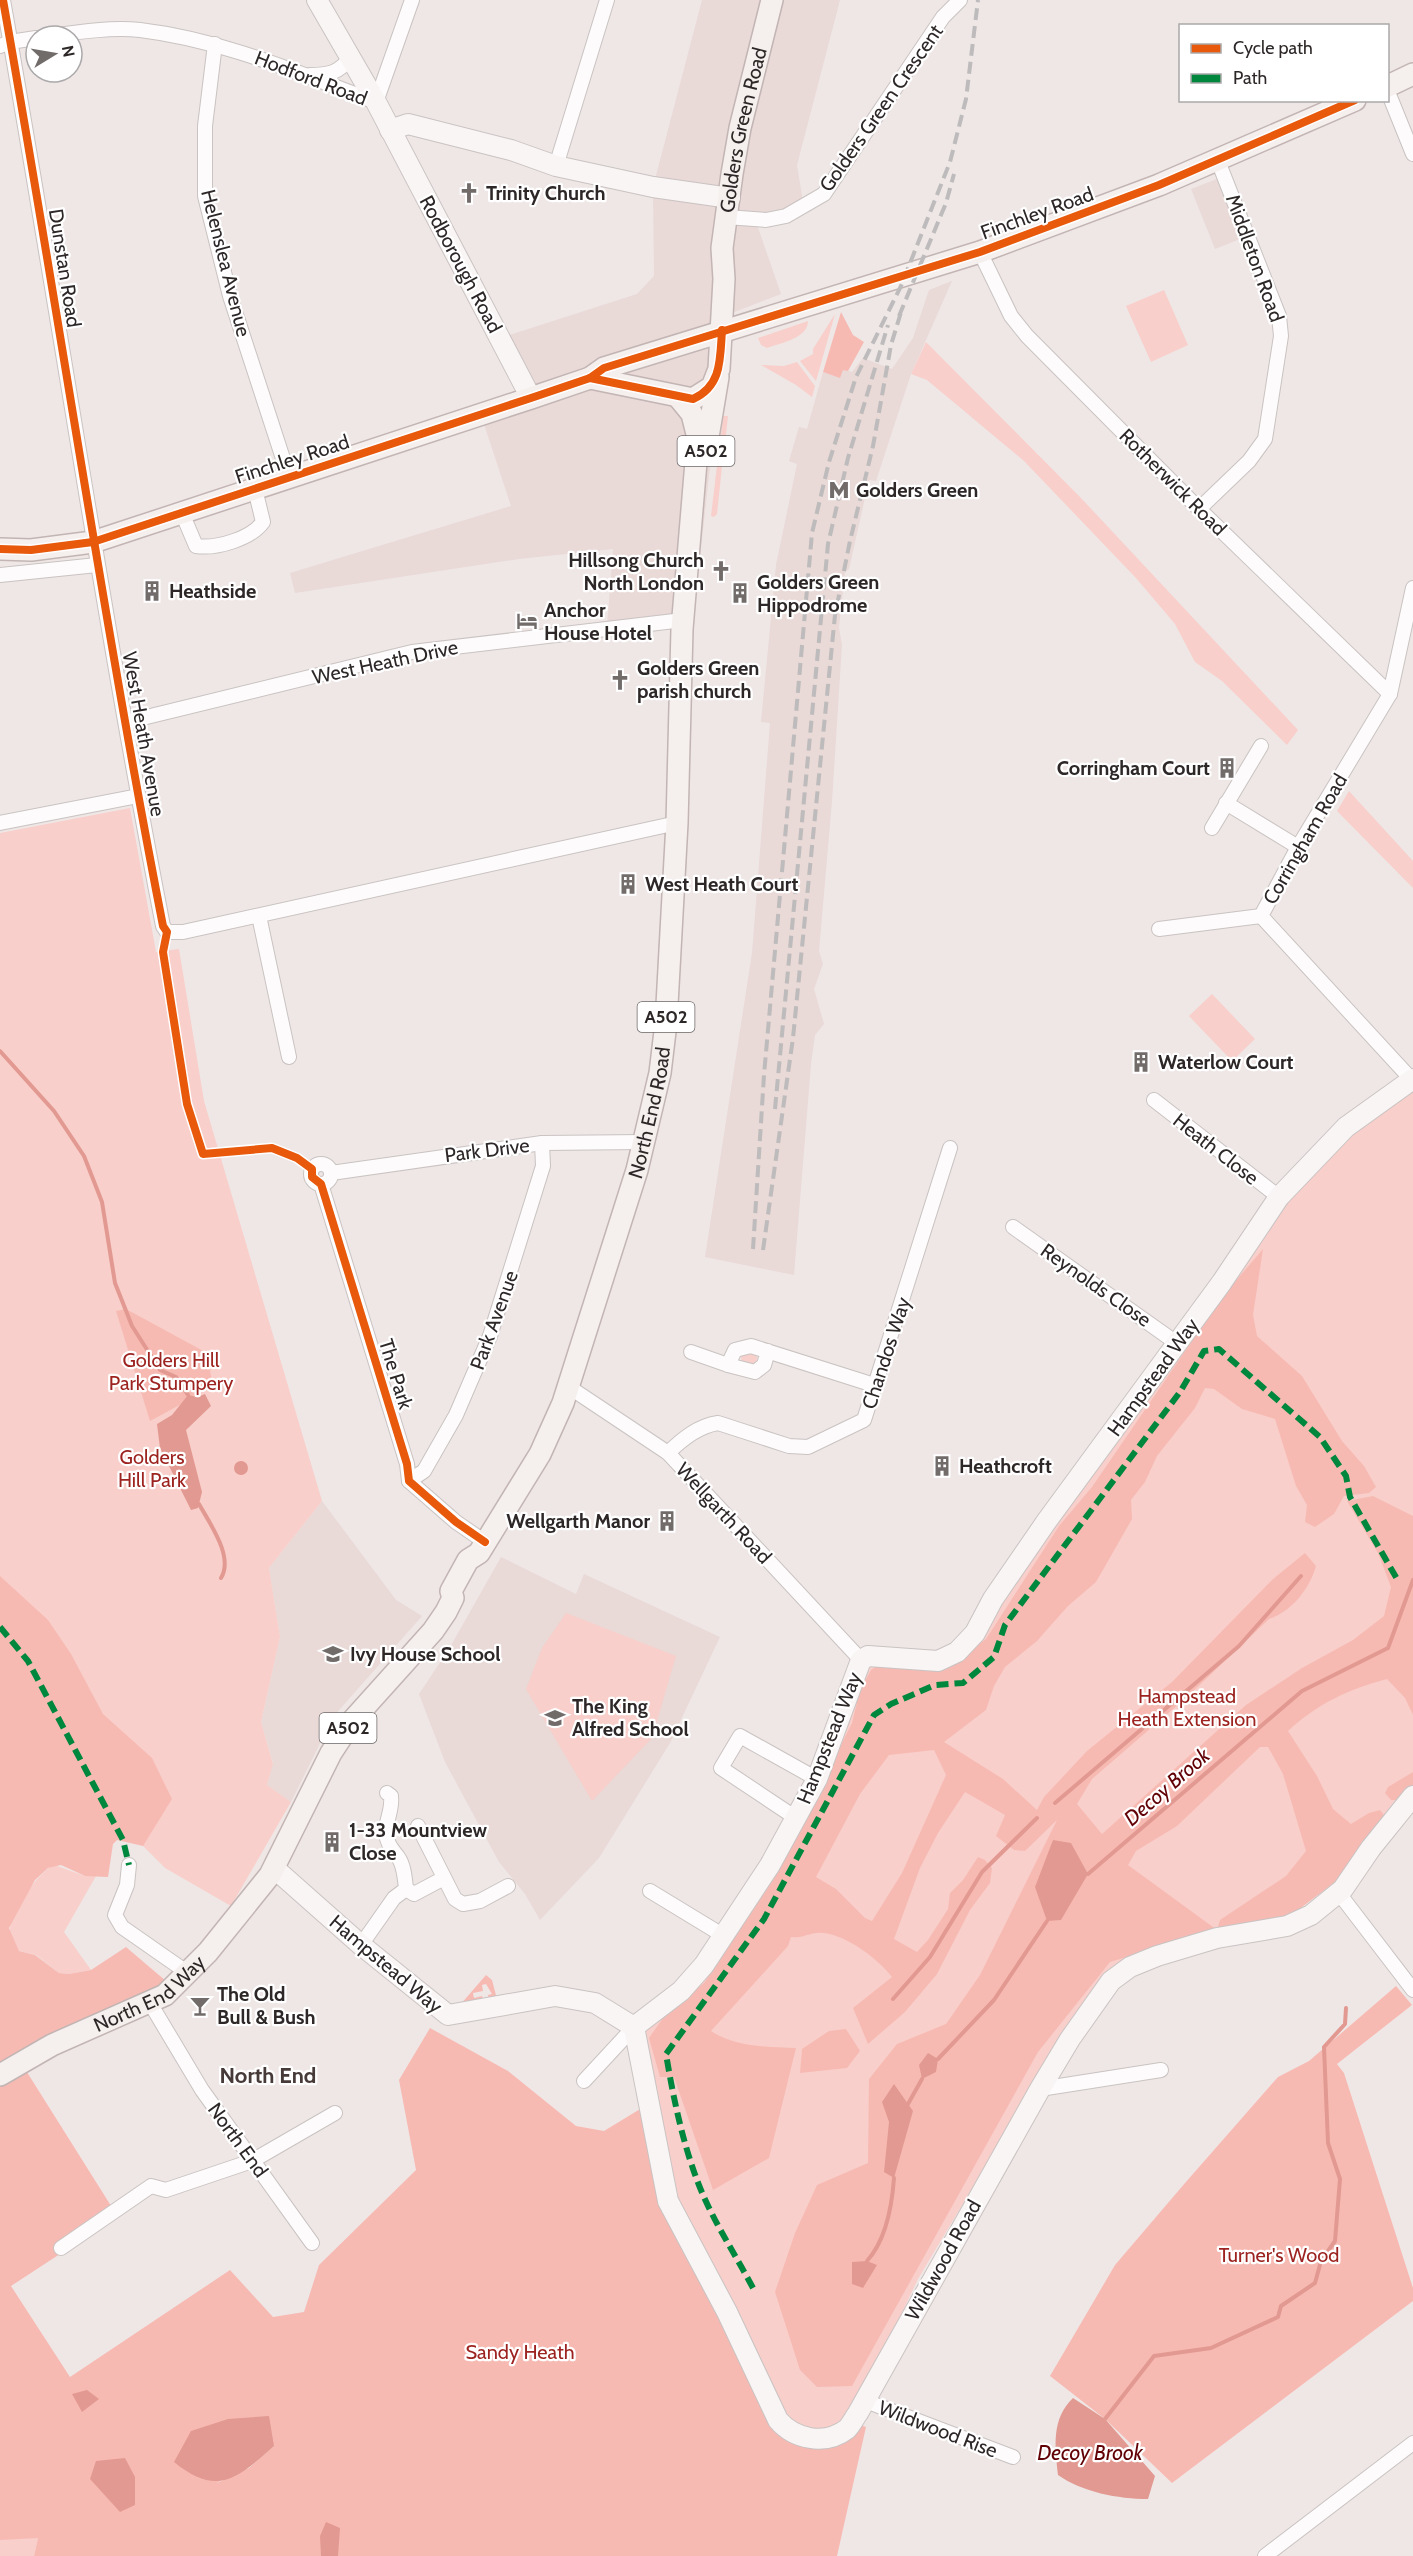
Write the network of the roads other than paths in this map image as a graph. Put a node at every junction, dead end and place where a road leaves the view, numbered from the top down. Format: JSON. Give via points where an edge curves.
{"nodes":[{"id":1,"x":3,"y":0,"type":"edge"},
{"id":2,"x":317,"y":0,"type":"edge"},
{"id":3,"x":412,"y":0,"type":"edge"},
{"id":4,"x":608,"y":0,"type":"edge"},
{"id":5,"x":772,"y":0,"type":"edge"},
{"id":6,"x":960,"y":0,"type":"edge"},
{"id":7,"x":84,"y":31,"type":"edge"},
{"id":8,"x":24,"y":40,"type":"edge"},
{"id":9,"x":5,"y":44,"type":"edge"},
{"id":10,"x":215,"y":44,"type":"junction"},
{"id":11,"x":350,"y":58,"type":"junction"},
{"id":12,"x":1413,"y":74,"type":"edge"},
{"id":13,"x":305,"y":75,"type":"junction"},
{"id":14,"x":1389,"y":86,"type":"edge"},
{"id":15,"x":1389,"y":94,"type":"edge"},
{"id":16,"x":376,"y":102,"type":"junction"},
{"id":17,"x":1350,"y":102,"type":"edge"},
{"id":18,"x":390,"y":130,"type":"junction"},
{"id":19,"x":1413,"y":154,"type":"edge"},
{"id":20,"x":1218,"y":161,"type":"junction"},
{"id":21,"x":556,"y":166,"type":"junction"},
{"id":22,"x":728,"y":207,"type":"junction"},
{"id":23,"x":980,"y":252,"type":"junction"},
{"id":24,"x":721,"y":261,"type":"junction"},
{"id":25,"x":722,"y":330,"type":"junction"},
{"id":26,"x":682,"y":345,"type":"junction"},
{"id":27,"x":659,"y":352,"type":"junction"},
{"id":28,"x":719,"y":369,"type":"junction"},
{"id":29,"x":590,"y":378,"type":"junction"},
{"id":30,"x":658,"y":390,"type":"junction"},
{"id":31,"x":531,"y":398,"type":"junction"},
{"id":32,"x":679,"y":398,"type":"junction"},
{"id":33,"x":289,"y":477,"type":"junction"},
{"id":34,"x":255,"y":489,"type":"junction"},
{"id":35,"x":1199,"y":509,"type":"junction"},
{"id":36,"x":183,"y":513,"type":"junction"},
{"id":37,"x":692,"y":533,"type":"junction"},
{"id":38,"x":93,"y":542,"type":"junction"},
{"id":39,"x":0,"y":549,"type":"edge"},
{"id":40,"x":97,"y":565,"type":"junction"},
{"id":41,"x":0,"y":575,"type":"edge"},
{"id":42,"x":1413,"y":588,"type":"edge"},
{"id":43,"x":683,"y":620,"type":"junction"},
{"id":44,"x":1390,"y":694,"type":"junction"},
{"id":45,"x":126,"y":722,"type":"junction"},
{"id":46,"x":1261,"y":746,"type":"dead end"},
{"id":47,"x":138,"y":796,"type":"junction"},
{"id":48,"x":1226,"y":803,"type":"junction"},
{"id":49,"x":676,"y":823,"type":"junction"},
{"id":50,"x":0,"y":824,"type":"edge"},
{"id":51,"x":1212,"y":828,"type":"dead end"},
{"id":52,"x":1298,"y":847,"type":"junction"},
{"id":53,"x":258,"y":916,"type":"junction"},
{"id":54,"x":1261,"y":916,"type":"junction"},
{"id":55,"x":1159,"y":930,"type":"dead end"},
{"id":56,"x":290,"y":1057,"type":"dead end"},
{"id":57,"x":1412,"y":1079,"type":"edge"},
{"id":58,"x":1154,"y":1100,"type":"dead end"},
{"id":59,"x":644,"y":1142,"type":"junction"},
{"id":60,"x":542,"y":1143,"type":"junction"},
{"id":61,"x":950,"y":1148,"type":"dead end"},
{"id":62,"x":312,"y":1169,"type":"dead end"},
{"id":63,"x":327,"y":1178,"type":"junction"},
{"id":64,"x":1278,"y":1197,"type":"junction"},
{"id":65,"x":1013,"y":1227,"type":"dead end"},
{"id":66,"x":1178,"y":1344,"type":"junction"},
{"id":67,"x":768,"y":1351,"type":"junction"},
{"id":68,"x":691,"y":1352,"type":"dead end"},
{"id":69,"x":728,"y":1365,"type":"junction"},
{"id":70,"x":874,"y":1385,"type":"junction"},
{"id":71,"x":569,"y":1387,"type":"junction"},
{"id":72,"x":668,"y":1453,"type":"junction"},
{"id":73,"x":409,"y":1481,"type":"junction"},
{"id":74,"x":482,"y":1547,"type":"junction"},
{"id":75,"x":861,"y":1660,"type":"junction"},
{"id":76,"x":817,"y":1779,"type":"junction"},
{"id":77,"x":387,"y":1793,"type":"dead end"},
{"id":78,"x":1411,"y":1801,"type":"edge"},
{"id":79,"x":796,"y":1818,"type":"junction"},
{"id":80,"x":418,"y":1826,"type":"dead end"},
{"id":81,"x":129,"y":1865,"type":"dead end"},
{"id":82,"x":272,"y":1872,"type":"junction"},
{"id":83,"x":444,"y":1878,"type":"junction"},
{"id":84,"x":508,"y":1886,"type":"dead end"},
{"id":85,"x":406,"y":1889,"type":"junction"},
{"id":86,"x":650,"y":1891,"type":"dead end"},
{"id":87,"x":1338,"y":1892,"type":"junction"},
{"id":88,"x":724,"y":1936,"type":"junction"},
{"id":89,"x":361,"y":1945,"type":"junction"},
{"id":90,"x":188,"y":1972,"type":"junction"},
{"id":91,"x":1413,"y":1990,"type":"edge"},
{"id":92,"x":150,"y":2003,"type":"junction"},
{"id":93,"x":634,"y":2027,"type":"junction"},
{"id":94,"x":1161,"y":2070,"type":"dead end"},
{"id":95,"x":0,"y":2075,"type":"edge"},
{"id":96,"x":584,"y":2081,"type":"dead end"},
{"id":97,"x":1040,"y":2089,"type":"junction"},
{"id":98,"x":335,"y":2113,"type":"dead end"},
{"id":99,"x":252,"y":2161,"type":"junction"},
{"id":100,"x":312,"y":2243,"type":"dead end"},
{"id":101,"x":61,"y":2248,"type":"dead end"},
{"id":102,"x":862,"y":2400,"type":"junction"},
{"id":103,"x":1413,"y":2443,"type":"edge"},
{"id":104,"x":1013,"y":2457,"type":"dead end"},
{"id":105,"x":1265,"y":2556,"type":"edge"}],
"edges":[{"from":1,"to":9,"type":"street","name":"Dunstan Road"},
{"from":2,"to":11,"type":"street"},
{"from":3,"to":16,"type":"street"},
{"from":4,"to":21,"type":"street"},
{"from":5,"to":22,"type":"main road","name":"Golders Green Road","number":"A502","via":[[740,128]]},
{"from":6,"to":22,"type":"street","name":"Golders Green Crescent","via":[[943,17],[824,194],[786,216],[766,220]]},
{"from":7,"to":10,"type":"street","name":"Hodford Road","via":[[138,30]]},
{"from":8,"to":9,"type":"street"},
{"from":9,"to":38,"type":"street","name":"Dunstan Road"},
{"from":10,"to":13,"type":"street","name":"Hodford Road"},
{"from":10,"to":33,"type":"street","name":"Helenslea Avenue","via":[[205,126],[205,196],[230,296]]},
{"from":11,"to":13,"type":"street","via":[[334,73]]},
{"from":11,"to":16,"type":"street"},
{"from":12,"to":14,"type":"main road"},
{"from":13,"to":16,"type":"street","name":"Hodford Road"},
{"from":15,"to":19,"type":"street"},
{"from":16,"to":18,"type":"street","name":"Hodford Road"},
{"from":17,"to":20,"type":"main road","name":"Finchley Road"},
{"from":18,"to":21,"type":"street","via":[[408,124],[511,150]]},
{"from":18,"to":31,"type":"street","name":"Rodborough Road"},
{"from":20,"to":23,"type":"main road","name":"Finchley Road"},
{"from":20,"to":35,"type":"street","name":"Middleton Road","via":[[1279,316],[1281,336],[1265,439],[1249,461]]},
{"from":21,"to":22,"type":"street"},
{"from":22,"to":24,"type":"main road","name":"Golders Green Road","number":"A502"},
{"from":23,"to":25,"type":"main road","name":"Finchley Road"},
{"from":23,"to":35,"type":"street","name":"Rotherwick Road","via":[[1011,316],[1027,336]]},
{"from":24,"to":25,"type":"main road","name":"Golders Green Road","number":"A502"},
{"from":24,"to":26,"type":"main road","name":"Golders Green Road","number":"A502","via":[[709,317]]},
{"from":25,"to":26,"type":"main road","name":"Finchley Road"},
{"from":25,"to":28,"type":"main road","number":"A502"},
{"from":26,"to":27,"type":"main road","name":"Finchley Road"},
{"from":26,"to":28,"type":"main road","via":[[705,356]]},
{"from":27,"to":29,"type":"main road","name":"Finchley Road","via":[[604,368]]},
{"from":27,"to":30,"type":"main road","via":[[649,368],[649,377]]},
{"from":28,"to":32,"type":"main road","via":[[712,387],[702,395]]},
{"from":28,"to":37,"type":"main road","name":"North End Road","number":"A502"},
{"from":29,"to":30,"type":"main road","name":"Finchley Road"},
{"from":29,"to":31,"type":"main road","name":"Finchley Road"},
{"from":30,"to":32,"type":"main road","name":"Finchley Road"},
{"from":31,"to":33,"type":"main road","name":"Finchley Road"},
{"from":32,"to":37,"type":"main road","name":"North End Road","number":"A502","via":[[688,407],[699,438]]},
{"from":33,"to":34,"type":"main road","name":"Finchley Road"},
{"from":34,"to":36,"type":"main road","name":"Finchley Road"},
{"from":34,"to":36,"type":"street","via":[[263,522],[256,532],[208,548],[196,546]]},
{"from":35,"to":44,"type":"street","name":"Rotherwick Road"},
{"from":36,"to":38,"type":"main road","name":"Finchley Road"},
{"from":37,"to":43,"type":"main road","name":"North End Road","number":"A502"},
{"from":38,"to":39,"type":"main road","name":"Finchley Road","via":[[31,550]]},
{"from":38,"to":40,"type":"street","name":"West Heath Avenue"},
{"from":40,"to":41,"type":"street"},
{"from":40,"to":45,"type":"street","name":"West Heath Avenue"},
{"from":42,"to":44,"type":"street","name":"Corringham Road"},
{"from":43,"to":45,"type":"street","name":"West Heath Drive","via":[[412,652]]},
{"from":43,"to":49,"type":"main road","name":"North End Road","number":"A502"},
{"from":44,"to":52,"type":"street","name":"Corringham Road"},
{"from":45,"to":47,"type":"street","name":"West Heath Avenue"},
{"from":46,"to":48,"type":"street"},
{"from":47,"to":50,"type":"street"},
{"from":47,"to":53,"type":"street","name":"West Heath Avenue","via":[[167,932]]},
{"from":48,"to":51,"type":"street"},
{"from":48,"to":52,"type":"street"},
{"from":49,"to":53,"type":"street","name":"West Heath Avenue"},
{"from":49,"to":59,"type":"main road","name":"North End Road","number":"A502","via":[[666,1023],[660,1073]]},
{"from":52,"to":54,"type":"street","name":"Corringham Road"},
{"from":53,"to":56,"type":"street"},
{"from":54,"to":55,"type":"street"},
{"from":54,"to":57,"type":"street","name":"Corringham Road"},
{"from":57,"to":64,"type":"street","name":"Hampstead Way","via":[[1346,1127]]},
{"from":58,"to":64,"type":"street","name":"Heath Close"},
{"from":59,"to":60,"type":"street","name":"Park Drive"},
{"from":59,"to":71,"type":"main road","name":"North End Road","number":"A502"},
{"from":60,"to":63,"type":"street","name":"Park Drive"},
{"from":60,"to":73,"type":"street","name":"Park Avenue","via":[[543,1166],[490,1336],[456,1415],[424,1471]]},
{"from":61,"to":70,"type":"street","name":"Chandos Way"},
{"from":62,"to":63,"type":"street","name":"The Park","via":[[312,1177]]},
{"from":63,"to":73,"type":"street","name":"The Park"},
{"from":64,"to":66,"type":"street","name":"Hampstead Way"},
{"from":65,"to":66,"type":"street","name":"Reynolds Close"},
{"from":66,"to":75,"type":"street","name":"Hampstead Way","via":[[1045,1524],[966,1644],[949,1658],[938,1661],[868,1656]]},
{"from":67,"to":69,"type":"street","via":[[741,1346]]},
{"from":67,"to":69,"type":"street","via":[[764,1365],[755,1372]]},
{"from":67,"to":70,"type":"street"},
{"from":68,"to":69,"type":"street"},
{"from":70,"to":72,"type":"street","name":"Chandos Way","via":[[864,1420],[808,1447],[789,1446],[718,1423],[696,1431]]},
{"from":71,"to":72,"type":"street","name":"Wellgarth Road"},
{"from":71,"to":74,"type":"main road","name":"North End Road","number":"A502","via":[[540,1454]]},
{"from":72,"to":75,"type":"street","name":"Wellgarth Road"},
{"from":73,"to":74,"type":"street"},
{"from":74,"to":82,"type":"main road","name":"North End Road","number":"A502","via":[[468,1560],[451,1591],[453,1598],[433,1630],[347,1729],[331,1753]]},
{"from":75,"to":76,"type":"street","name":"Hampstead Way"},
{"from":76,"to":79,"type":"street","name":"Hampstead Way"},
{"from":76,"to":79,"type":"street","via":[[741,1736],[721,1768]]},
{"from":77,"to":85,"type":"street","via":[[392,1804],[386,1831],[391,1851],[399,1858]]},
{"from":78,"to":87,"type":"street","name":"Wildwood Road"},
{"from":79,"to":88,"type":"street","name":"Hampstead Way"},
{"from":80,"to":83,"type":"street"},
{"from":81,"to":90,"type":"street","via":[[116,1920]]},
{"from":82,"to":89,"type":"street","name":"Hampstead Way"},
{"from":82,"to":90,"type":"main road","name":"North End Way","number":"A502"},
{"from":83,"to":84,"type":"street","via":[[455,1899],[463,1904],[480,1901]]},
{"from":83,"to":85,"type":"street","via":[[414,1894]]},
{"from":85,"to":89,"type":"street","via":[[394,1898]]},
{"from":86,"to":88,"type":"street"},
{"from":87,"to":91,"type":"street"},
{"from":87,"to":97,"type":"street","name":"Wildwood Road","via":[[1311,1915],[1287,1926],[1217,1938],[1130,1967],[1111,1981]]},
{"from":88,"to":93,"type":"street","name":"Hampstead Way","via":[[681,1991]]},
{"from":89,"to":93,"type":"street","name":"Hampstead Way","via":[[448,2015],[555,1995],[595,2004]]},
{"from":90,"to":92,"type":"main road","name":"North End Way","number":"A502","via":[[165,1995]]},
{"from":92,"to":95,"type":"main road","name":"North End Way","number":"A502","via":[[52,2045]]},
{"from":92,"to":99,"type":"street","name":"North End","via":[[202,2090]]},
{"from":93,"to":96,"type":"street"},
{"from":93,"to":102,"type":"street","name":"Wildwood Road","via":[[668,2200],[778,2420],[788,2433],[801,2437],[832,2436],[847,2428]]},
{"from":94,"to":97,"type":"street"},
{"from":97,"to":102,"type":"street","name":"Wildwood Road"},
{"from":98,"to":99,"type":"street"},
{"from":99,"to":100,"type":"street","name":"North End"},
{"from":99,"to":101,"type":"street","via":[[166,2190],[151,2186]]},
{"from":102,"to":104,"type":"street","name":"Wildwood Rise"},
{"from":103,"to":105,"type":"street"}]}
